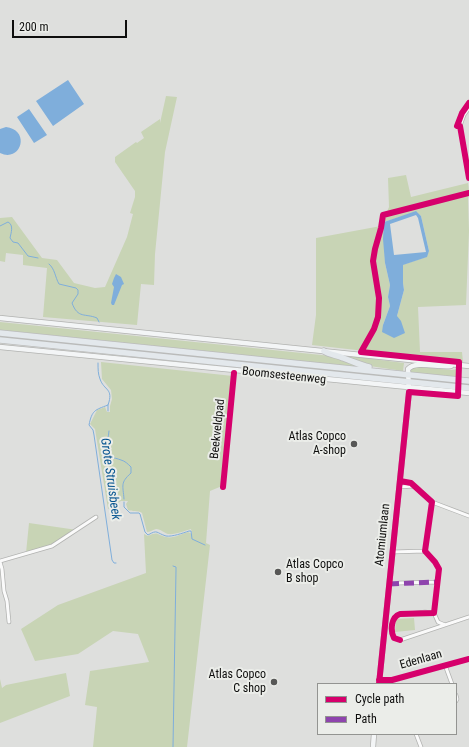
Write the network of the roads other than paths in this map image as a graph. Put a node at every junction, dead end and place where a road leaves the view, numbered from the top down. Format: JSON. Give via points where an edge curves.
{"nodes":[{"id":1,"x":469,"y":108,"type":"edge"},
{"id":2,"x":469,"y":178,"type":"edge"},
{"id":3,"x":469,"y":193,"type":"edge"},
{"id":4,"x":382,"y":215,"type":"dead end"},
{"id":5,"x":0,"y":318,"type":"edge"},
{"id":6,"x":0,"y":332,"type":"edge"},
{"id":7,"x":0,"y":340,"type":"edge"},
{"id":8,"x":0,"y":347,"type":"edge"},
{"id":9,"x":324,"y":351,"type":"junction"},
{"id":10,"x":456,"y":364,"type":"junction"},
{"id":11,"x":469,"y":366,"type":"edge"},
{"id":12,"x":374,"y":371,"type":"junction"},
{"id":13,"x":407,"y":374,"type":"junction"},
{"id":14,"x":409,"y":381,"type":"junction"},
{"id":15,"x":469,"y":381,"type":"edge"},
{"id":16,"x":410,"y":388,"type":"junction"},
{"id":17,"x":469,"y":388,"type":"edge"},
{"id":18,"x":469,"y":393,"type":"edge"},
{"id":19,"x":400,"y":481,"type":"junction"},
{"id":20,"x":414,"y":486,"type":"junction"},
{"id":21,"x":399,"y":487,"type":"junction"},
{"id":22,"x":432,"y":502,"type":"junction"},
{"id":23,"x":469,"y":516,"type":"edge"},
{"id":24,"x":96,"y":517,"type":"dead end"},
{"id":25,"x":425,"y":551,"type":"junction"},
{"id":26,"x":392,"y":552,"type":"junction"},
{"id":27,"x":0,"y":561,"type":"edge"},
{"id":28,"x":437,"y":582,"type":"junction"},
{"id":29,"x":398,"y":583,"type":"dead end"},
{"id":30,"x":434,"y":613,"type":"junction"},
{"id":31,"x":469,"y":617,"type":"edge"},
{"id":32,"x":9,"y":622,"type":"dead end"},
{"id":33,"x":446,"y":626,"type":"junction"},
{"id":34,"x":469,"y":660,"type":"edge"},
{"id":35,"x":445,"y":665,"type":"junction"},
{"id":36,"x":379,"y":682,"type":"edge"},
{"id":37,"x":452,"y":683,"type":"edge"},
{"id":38,"x":374,"y":735,"type":"edge"},
{"id":39,"x":416,"y":735,"type":"edge"},
{"id":40,"x":373,"y":747,"type":"edge"},
{"id":41,"x":421,"y":747,"type":"edge"}],
"edges":[{"from":1,"to":2,"type":"street","via":[[460,126]]},
{"from":3,"to":4,"type":"street"},
{"from":5,"to":9,"type":"main road"},
{"from":6,"to":12,"type":"highway"},
{"from":7,"to":14,"type":"highway"},
{"from":8,"to":16,"type":"main road","name":"Boomsesteenweg"},
{"from":9,"to":10,"type":"main road"},
{"from":9,"to":12,"type":"highway"},
{"from":10,"to":11,"type":"main road"},
{"from":10,"to":13,"type":"main road","via":[[444,367],[416,364],[409,368]]},
{"from":12,"to":13,"type":"highway"},
{"from":13,"to":14,"type":"main road","name":"Atomiumlaan"},
{"from":13,"to":15,"type":"highway"},
{"from":14,"to":16,"type":"main road","name":"Atomiumlaan"},
{"from":14,"to":17,"type":"highway"},
{"from":16,"to":18,"type":"main road","name":"Boomsesteenweg"},
{"from":16,"to":19,"type":"main road","name":"Atomiumlaan"},
{"from":19,"to":20,"type":"street"},
{"from":19,"to":21,"type":"main road","name":"Atomiumlaan"},
{"from":20,"to":21,"type":"street"},
{"from":20,"to":22,"type":"street"},
{"from":21,"to":26,"type":"main road","name":"Atomiumlaan"},
{"from":22,"to":23,"type":"street"},
{"from":22,"to":25,"type":"street"},
{"from":24,"to":27,"type":"street","via":[[52,546]]},
{"from":25,"to":26,"type":"street"},
{"from":25,"to":28,"type":"street","via":[[439,569]]},
{"from":26,"to":36,"type":"main road","name":"Atomiumlaan"},
{"from":27,"to":32,"type":"street"},
{"from":28,"to":29,"type":"street"},
{"from":28,"to":30,"type":"street"},
{"from":30,"to":33,"type":"street","via":[[438,622]]},
{"from":30,"to":33,"type":"street","via":[[395,616],[391,633],[394,638],[400,640]]},
{"from":31,"to":33,"type":"street"},
{"from":34,"to":35,"type":"street","name":"Edenlaan"},
{"from":35,"to":36,"type":"street","name":"Edenlaan"},
{"from":35,"to":37,"type":"street"},
{"from":38,"to":40,"type":"main road"},
{"from":39,"to":41,"type":"street"}]}
